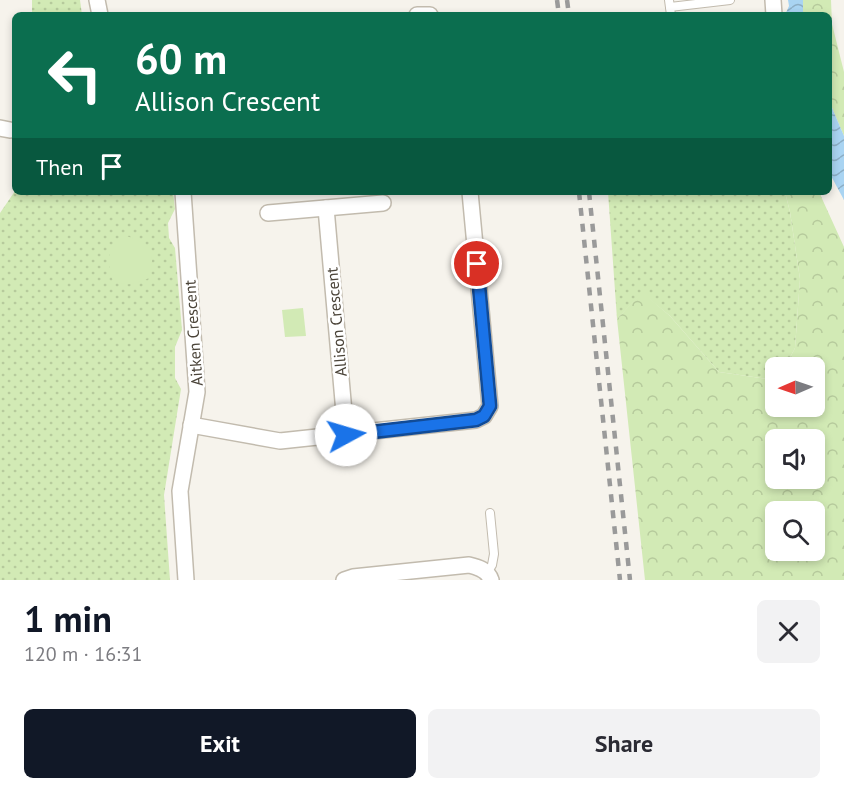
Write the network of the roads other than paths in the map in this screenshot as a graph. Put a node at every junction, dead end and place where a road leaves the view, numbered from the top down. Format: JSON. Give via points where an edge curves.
{"nodes":[{"id":1,"x":730,"y":0,"type":"edge"},
{"id":2,"x":670,"y":7,"type":"edge"},
{"id":3,"x":183,"y":195,"type":"edge"},
{"id":4,"x":470,"y":195,"type":"edge"},
{"id":5,"x":383,"y":203,"type":"dead end"},
{"id":6,"x":326,"y":208,"type":"junction"},
{"id":7,"x":268,"y":213,"type":"dead end"},
{"id":8,"x":191,"y":425,"type":"junction"},
{"id":9,"x":346,"y":435,"type":"junction"},
{"id":10,"x":490,"y":513,"type":"dead end"},
{"id":11,"x":489,"y":577,"type":"edge"},
{"id":12,"x":186,"y":580,"type":"edge"},
{"id":13,"x":344,"y":580,"type":"edge"}],
"edges":[{"from":1,"to":2,"type":"lane"},
{"from":3,"to":8,"type":"street","name":"Aitken Crescent","via":[[197,392]]},
{"from":4,"to":9,"type":"street","via":[[490,406],[476,420]]},
{"from":5,"to":6,"type":"street"},
{"from":6,"to":7,"type":"street"},
{"from":6,"to":9,"type":"street","name":"Allison Crescent"},
{"from":8,"to":9,"type":"street","via":[[280,441]]},
{"from":8,"to":12,"type":"street","name":"Aitken Crescent","via":[[180,491]]},
{"from":10,"to":11,"type":"lane","via":[[494,554]]},
{"from":11,"to":13,"type":"street","via":[[480,567],[469,565]]}]}
